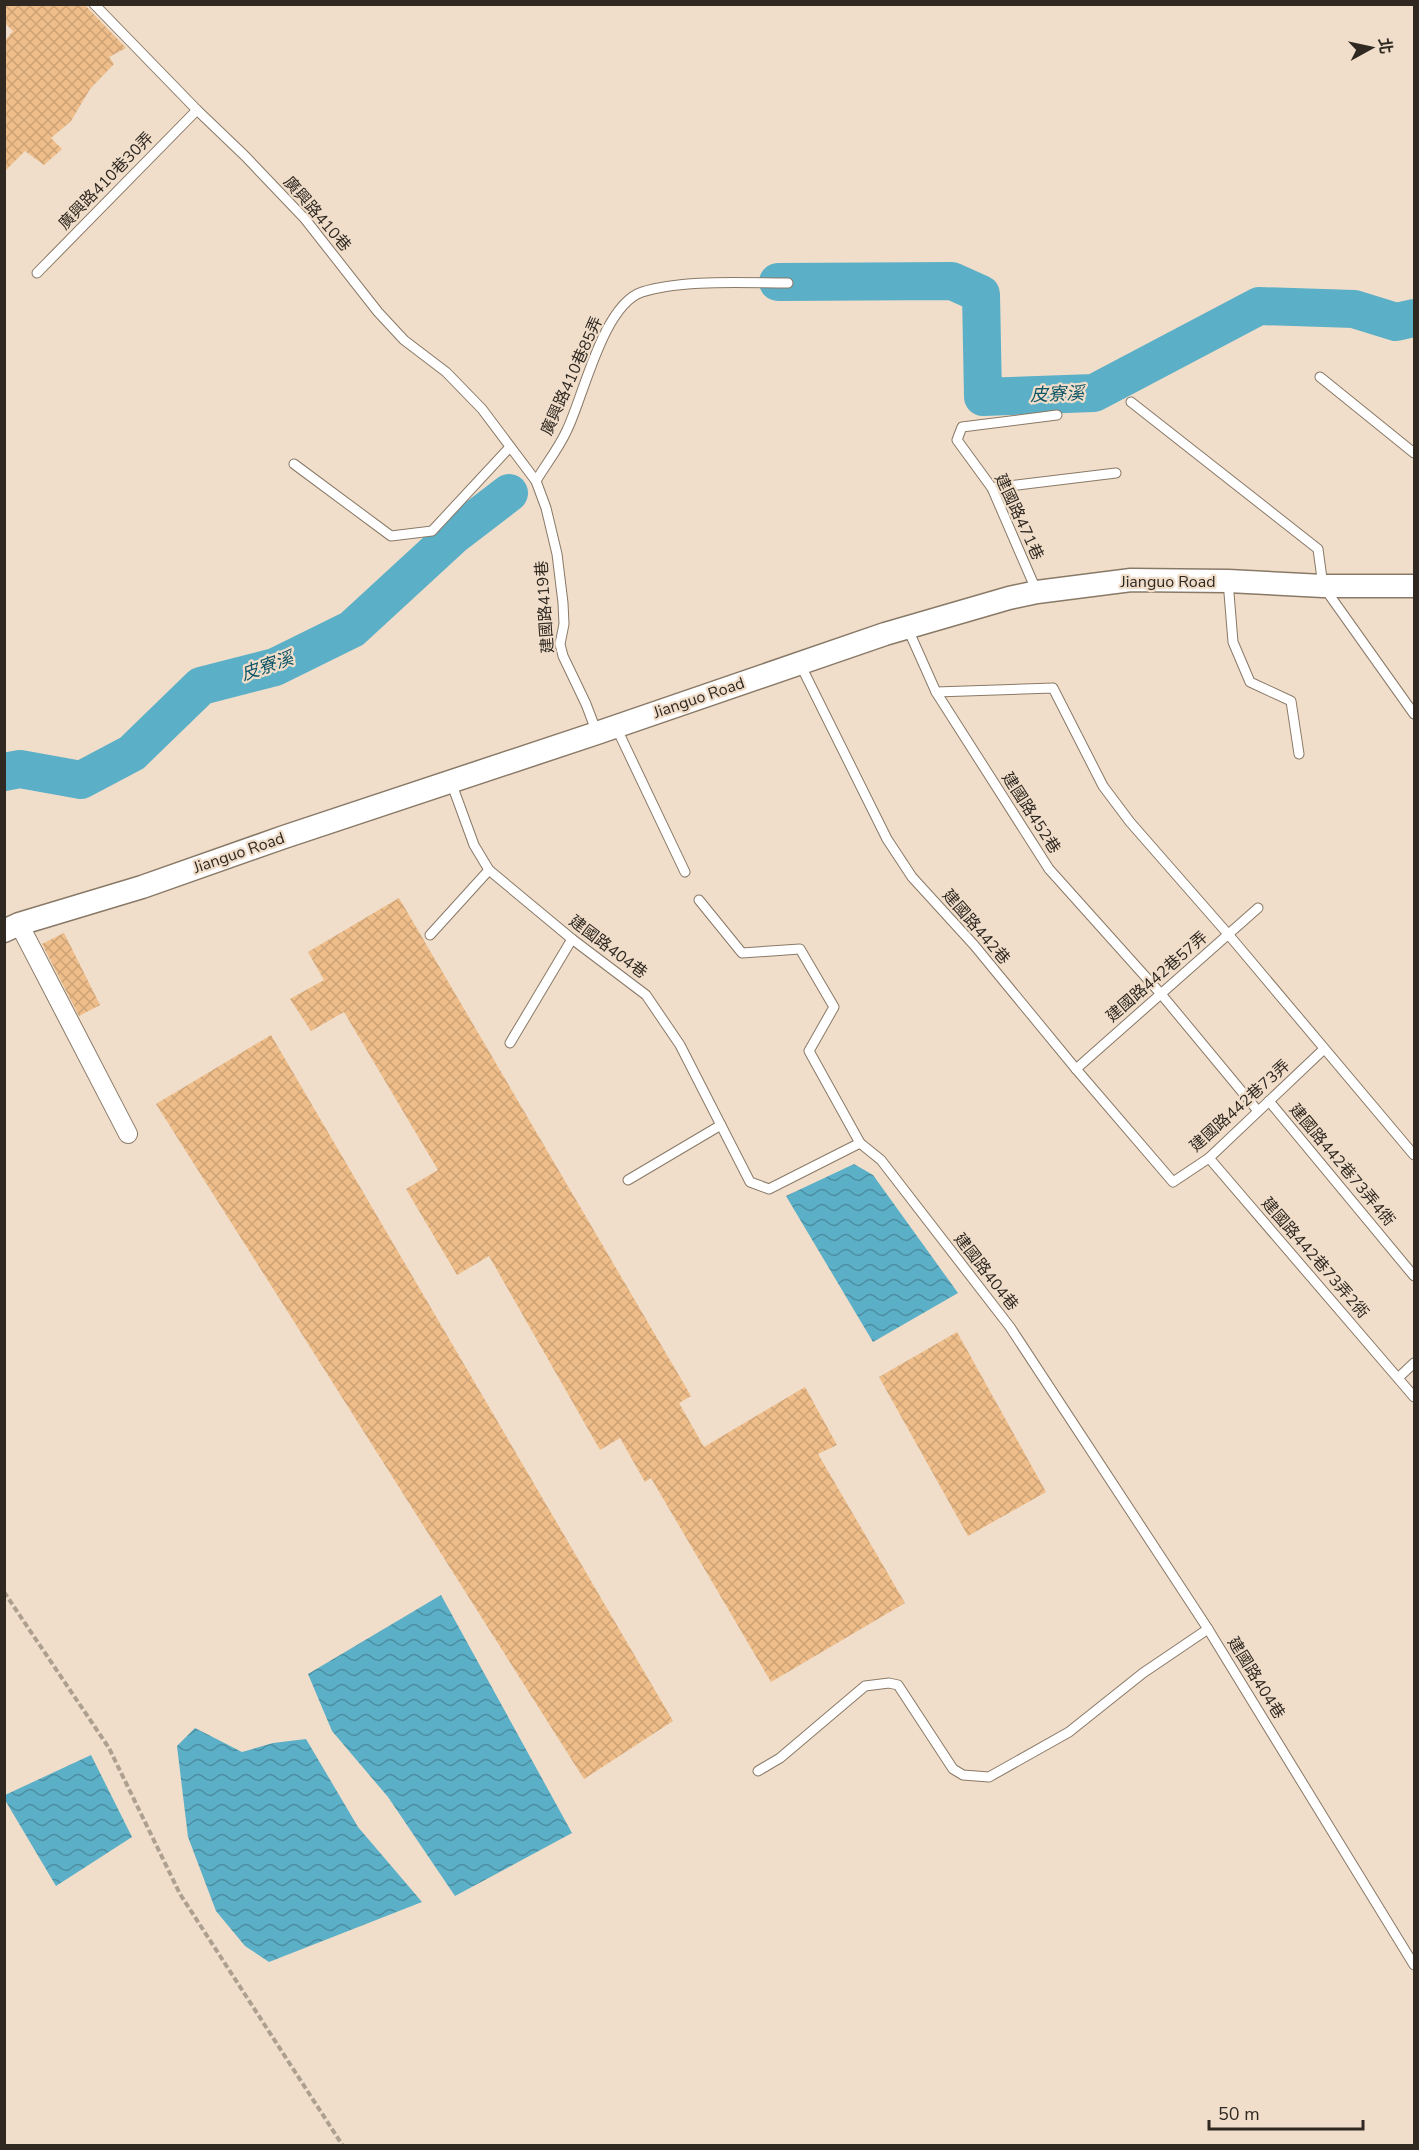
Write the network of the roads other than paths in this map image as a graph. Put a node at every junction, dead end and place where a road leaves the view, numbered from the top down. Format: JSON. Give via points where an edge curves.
{"nodes":[{"id":1,"x":94,"y":4,"type":"edge"},
{"id":2,"x":197,"y":110,"type":"junction"},
{"id":3,"x":37,"y":273,"type":"dead end"},
{"id":4,"x":788,"y":282,"type":"dead end"},
{"id":5,"x":1320,"y":377,"type":"dead end"},
{"id":6,"x":1131,"y":402,"type":"dead end"},
{"id":7,"x":1057,"y":415,"type":"dead end"},
{"id":8,"x":510,"y":447,"type":"junction"},
{"id":9,"x":1414,"y":453,"type":"edge"},
{"id":10,"x":294,"y":464,"type":"dead end"},
{"id":11,"x":1116,"y":473,"type":"dead end"},
{"id":12,"x":536,"y":481,"type":"junction"},
{"id":13,"x":992,"y":488,"type":"junction"},
{"id":14,"x":1228,"y":581,"type":"junction"},
{"id":15,"x":1414,"y":585,"type":"edge"},
{"id":16,"x":1323,"y":586,"type":"junction"},
{"id":17,"x":1037,"y":592,"type":"junction"},
{"id":18,"x":907,"y":627,"type":"junction"},
{"id":19,"x":799,"y":663,"type":"junction"},
{"id":20,"x":936,"y":692,"type":"junction"},
{"id":21,"x":1414,"y":714,"type":"edge"},
{"id":22,"x":607,"y":730,"type":"junction"},
{"id":23,"x":1299,"y":754,"type":"dead end"},
{"id":24,"x":451,"y":782,"type":"junction"},
{"id":25,"x":489,"y":870,"type":"junction"},
{"id":26,"x":685,"y":872,"type":"dead end"},
{"id":27,"x":699,"y":900,"type":"dead end"},
{"id":28,"x":1258,"y":908,"type":"dead end"},
{"id":29,"x":12,"y":928,"type":"edge"},
{"id":30,"x":1228,"y":934,"type":"junction"},
{"id":31,"x":430,"y":935,"type":"dead end"},
{"id":32,"x":572,"y":939,"type":"junction"},
{"id":33,"x":1161,"y":994,"type":"junction"},
{"id":34,"x":510,"y":1043,"type":"dead end"},
{"id":35,"x":1324,"y":1049,"type":"junction"},
{"id":36,"x":1076,"y":1069,"type":"junction"},
{"id":37,"x":1269,"y":1101,"type":"junction"},
{"id":38,"x":1258,"y":1111,"type":"junction"},
{"id":39,"x":721,"y":1125,"type":"junction"},
{"id":40,"x":128,"y":1134,"type":"dead end"},
{"id":41,"x":860,"y":1143,"type":"junction"},
{"id":42,"x":1414,"y":1155,"type":"edge"},
{"id":43,"x":1209,"y":1158,"type":"junction"},
{"id":44,"x":628,"y":1180,"type":"dead end"},
{"id":45,"x":1173,"y":1182,"type":"joint"},
{"id":46,"x":1414,"y":1276,"type":"edge"},
{"id":47,"x":1414,"y":1363,"type":"edge"},
{"id":48,"x":1398,"y":1378,"type":"junction"},
{"id":49,"x":1414,"y":1397,"type":"edge"},
{"id":50,"x":1208,"y":1629,"type":"junction"},
{"id":51,"x":758,"y":1771,"type":"dead end"},
{"id":52,"x":1414,"y":1965,"type":"edge"}],
"edges":[{"from":1,"to":2,"type":"lane","name":"廣興路410巷"},
{"from":2,"to":3,"type":"lane","name":"廣興路410巷30弄"},
{"from":2,"to":8,"type":"lane","name":"廣興路410巷","via":[[305,219],[404,340],[446,372],[482,409]]},
{"from":4,"to":12,"type":"lane","name":"廣興路410巷85弄","via":[[676,285],[640,293],[621,307],[607,326],[567,431]]},
{"from":5,"to":9,"type":"lane"},
{"from":6,"to":16,"type":"lane","via":[[1318,549]]},
{"from":7,"to":13,"type":"lane","name":"建國路471巷","via":[[962,427],[957,440]]},
{"from":8,"to":10,"type":"lane","via":[[432,531],[391,536]]},
{"from":8,"to":12,"type":"lane","name":"建國路419巷"},
{"from":11,"to":13,"type":"lane"},
{"from":12,"to":22,"type":"lane","name":"建國路419巷","via":[[557,554],[563,603],[563,656],[586,704]]},
{"from":13,"to":17,"type":"lane","name":"建國路471巷"},
{"from":14,"to":16,"type":"street","name":"Jianguo Road"},
{"from":14,"to":17,"type":"street","name":"Jianguo Road","via":[[1131,580]]},
{"from":14,"to":23,"type":"lane","via":[[1233,642],[1250,682],[1292,701]]},
{"from":15,"to":16,"type":"street","name":"Jianguo Road"},
{"from":16,"to":21,"type":"lane"},
{"from":17,"to":18,"type":"street","name":"Jianguo Road"},
{"from":18,"to":19,"type":"street","name":"Jianguo Road"},
{"from":18,"to":20,"type":"lane","name":"建國路452巷"},
{"from":19,"to":22,"type":"street","name":"Jianguo Road"},
{"from":19,"to":36,"type":"lane","name":"建國路442巷","via":[[886,839],[912,877]]},
{"from":20,"to":30,"type":"lane","via":[[1053,688],[1103,786]]},
{"from":20,"to":33,"type":"lane","name":"建國路452巷","via":[[1049,869]]},
{"from":22,"to":24,"type":"street","name":"Jianguo Road"},
{"from":22,"to":26,"type":"lane","name":"建國路419巷"},
{"from":24,"to":25,"type":"lane","name":"建國路404巷","via":[[474,845]]},
{"from":24,"to":29,"type":"street","name":"Jianguo Road"},
{"from":25,"to":31,"type":"lane"},
{"from":25,"to":32,"type":"lane","name":"建國路404巷"},
{"from":27,"to":41,"type":"lane","via":[[742,953],[800,949],[834,1007],[809,1051]]},
{"from":28,"to":30,"type":"lane","name":"建國路442巷57弄"},
{"from":29,"to":40,"type":"street"},
{"from":30,"to":33,"type":"lane","name":"建國路442巷57弄"},
{"from":30,"to":35,"type":"lane"},
{"from":32,"to":34,"type":"lane"},
{"from":32,"to":39,"type":"lane","name":"建國路404巷","via":[[646,995],[680,1045]]},
{"from":33,"to":36,"type":"lane","name":"建國路442巷57弄"},
{"from":33,"to":38,"type":"lane","name":"建國路452巷"},
{"from":35,"to":37,"type":"lane","name":"建國路442巷73弄"},
{"from":35,"to":42,"type":"lane"},
{"from":36,"to":45,"type":"lane","name":"建國路442巷"},
{"from":37,"to":38,"type":"lane","name":"建國路442巷73弄"},
{"from":37,"to":46,"type":"lane","name":"建國路442巷73弄4衖"},
{"from":38,"to":43,"type":"lane","name":"建國路442巷73弄"},
{"from":39,"to":41,"type":"lane","name":"建國路404巷","via":[[750,1182],[769,1189]]},
{"from":39,"to":44,"type":"lane"},
{"from":41,"to":50,"type":"lane","name":"建國路404巷","via":[[881,1160],[1010,1328]]},
{"from":43,"to":45,"type":"lane","name":"建國路442巷73弄"},
{"from":43,"to":48,"type":"lane","name":"建國路442巷73弄2衖"},
{"from":47,"to":48,"type":"lane"},
{"from":48,"to":49,"type":"lane","name":"建國路442巷73弄2衖"},
{"from":50,"to":51,"type":"lane","via":[[1143,1673],[1069,1732],[989,1777],[963,1775],[953,1769],[898,1684],[889,1683],[865,1686],[780,1758]]},
{"from":50,"to":52,"type":"lane","name":"建國路404巷"}]}
